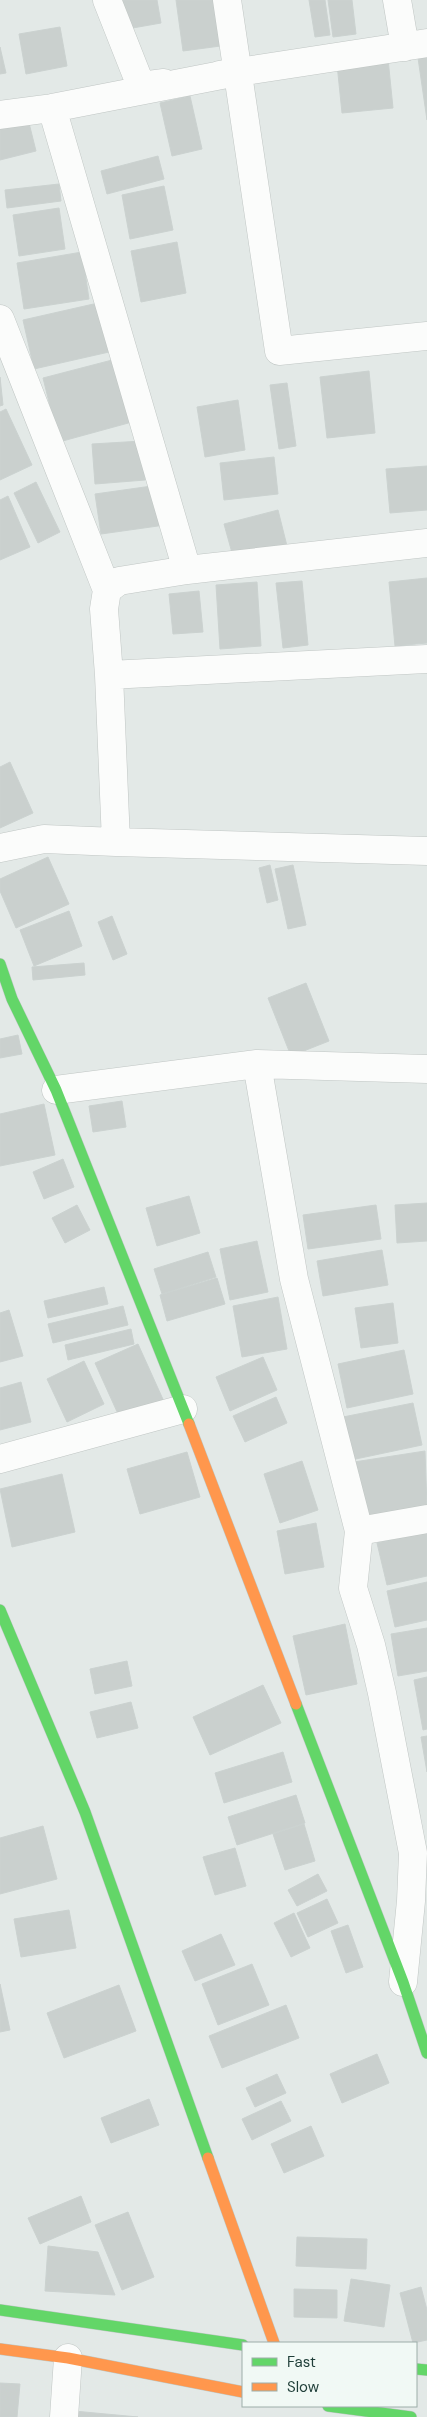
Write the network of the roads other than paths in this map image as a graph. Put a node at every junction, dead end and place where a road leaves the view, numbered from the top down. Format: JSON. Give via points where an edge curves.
{"nodes":[{"id":1,"x":107,"y":0,"type":"edge"},
{"id":2,"x":227,"y":0,"type":"edge"},
{"id":3,"x":397,"y":0,"type":"edge"},
{"id":4,"x":416,"y":45,"type":"edge"},
{"id":5,"x":237,"y":72,"type":"junction"},
{"id":6,"x":52,"y":108,"type":"junction"},
{"id":7,"x":0,"y":115,"type":"edge"},
{"id":8,"x":0,"y":319,"type":"edge"},
{"id":9,"x":427,"y":336,"type":"edge"},
{"id":10,"x":427,"y":543,"type":"edge"},
{"id":11,"x":187,"y":570,"type":"junction"},
{"id":12,"x":107,"y":590,"type":"junction"},
{"id":13,"x":427,"y":659,"type":"edge"},
{"id":14,"x":109,"y":675,"type":"junction"},
{"id":15,"x":116,"y":842,"type":"junction"},
{"id":16,"x":0,"y":848,"type":"edge"},
{"id":17,"x":427,"y":851,"type":"edge"},
{"id":18,"x":0,"y":964,"type":"edge"},
{"id":19,"x":6,"y":1001,"type":"edge"},
{"id":20,"x":257,"y":1064,"type":"junction"},
{"id":21,"x":427,"y":1069,"type":"edge"},
{"id":22,"x":56,"y":1090,"type":"junction"},
{"id":23,"x":183,"y":1409,"type":"junction"},
{"id":24,"x":0,"y":1459,"type":"edge"},
{"id":25,"x":427,"y":1519,"type":"edge"},
{"id":26,"x":359,"y":1531,"type":"junction"},
{"id":27,"x":0,"y":1610,"type":"edge"},
{"id":28,"x":419,"y":1905,"type":"edge"},
{"id":29,"x":403,"y":1982,"type":"junction"},
{"id":30,"x":427,"y":2053,"type":"edge"},
{"id":31,"x":0,"y":2310,"type":"edge"},
{"id":32,"x":274,"y":2342,"type":"edge"},
{"id":33,"x":242,"y":2345,"type":"edge"},
{"id":34,"x":0,"y":2349,"type":"edge"},
{"id":35,"x":68,"y":2358,"type":"junction"},
{"id":36,"x":242,"y":2392,"type":"edge"},
{"id":37,"x":333,"y":2407,"type":"edge"},
{"id":38,"x":365,"y":2414,"type":"edge"},
{"id":39,"x":64,"y":2417,"type":"edge"},
{"id":40,"x":411,"y":2417,"type":"edge"}],
"edges":[{"from":1,"to":5,"type":"street","via":[[140,86]]},
{"from":2,"to":5,"type":"street"},
{"from":3,"to":4,"type":"street"},
{"from":4,"to":5,"type":"street"},
{"from":5,"to":6,"type":"street"},
{"from":5,"to":9,"type":"street","via":[[279,351]]},
{"from":6,"to":7,"type":"street"},
{"from":6,"to":11,"type":"street"},
{"from":8,"to":12,"type":"street"},
{"from":10,"to":11,"type":"street"},
{"from":11,"to":12,"type":"street","via":[[119,581]]},
{"from":12,"to":14,"type":"street","via":[[104,609]]},
{"from":13,"to":14,"type":"street"},
{"from":14,"to":15,"type":"street"},
{"from":15,"to":16,"type":"street","via":[[44,839]]},
{"from":15,"to":17,"type":"street"},
{"from":18,"to":19,"type":"street"},
{"from":19,"to":22,"type":"street"},
{"from":20,"to":21,"type":"street"},
{"from":20,"to":22,"type":"street"},
{"from":20,"to":26,"type":"street","via":[[294,1279]]},
{"from":22,"to":23,"type":"street"},
{"from":23,"to":24,"type":"street"},
{"from":23,"to":29,"type":"street"},
{"from":25,"to":26,"type":"street"},
{"from":26,"to":28,"type":"street","via":[[353,1588],[376,1664],[413,1853]]},
{"from":27,"to":32,"type":"street","via":[[85,1812]]},
{"from":28,"to":29,"type":"street"},
{"from":29,"to":30,"type":"street"},
{"from":31,"to":33,"type":"street"},
{"from":34,"to":35,"type":"street"},
{"from":35,"to":36,"type":"street"},
{"from":35,"to":39,"type":"street"},
{"from":37,"to":38,"type":"street"},
{"from":38,"to":40,"type":"street"}]}
